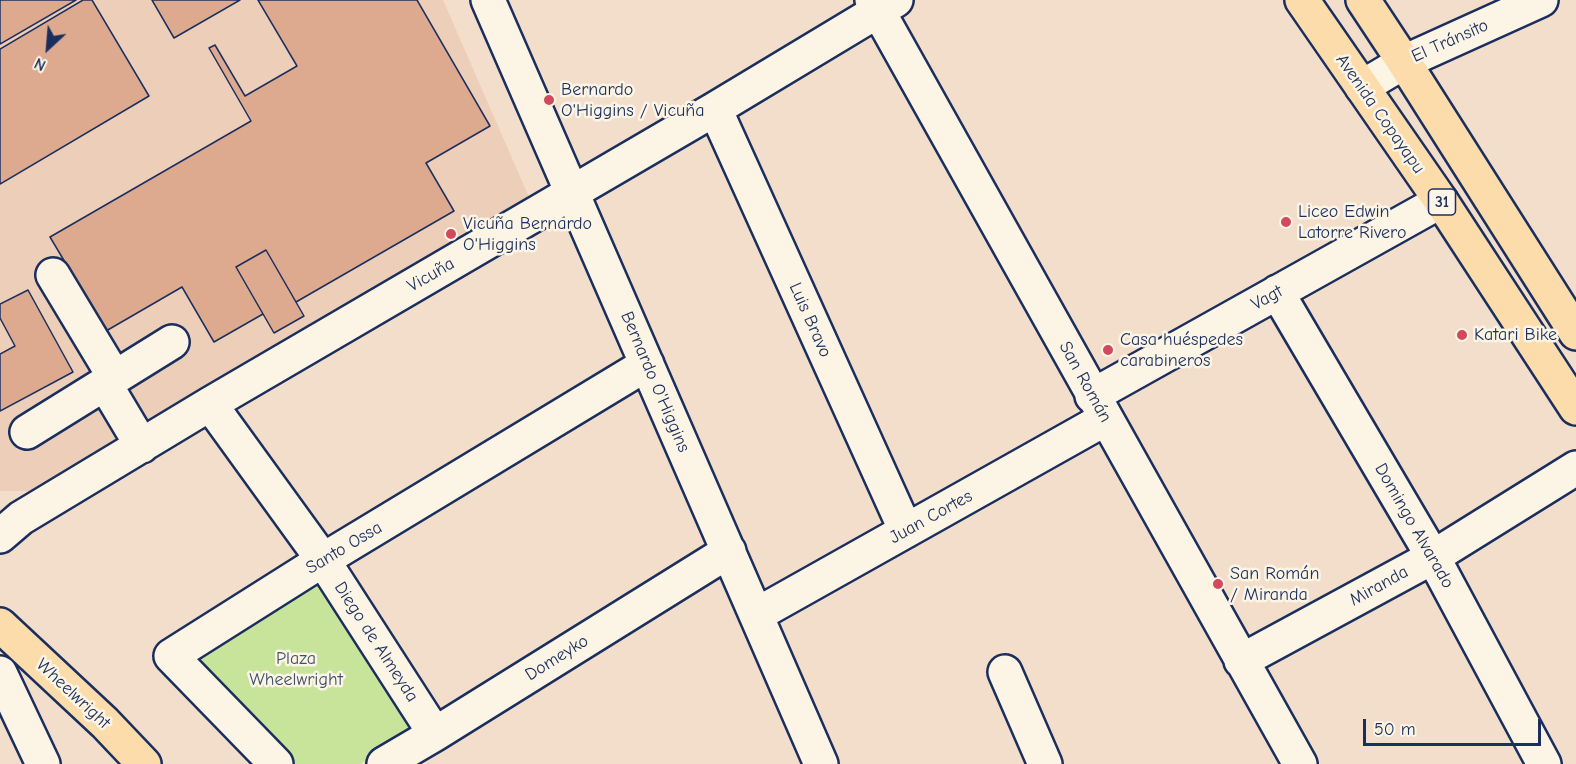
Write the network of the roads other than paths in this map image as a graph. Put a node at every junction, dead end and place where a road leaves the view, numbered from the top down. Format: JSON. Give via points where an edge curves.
{"nodes":[{"id":1,"x":488,"y":0,"type":"edge"},
{"id":2,"x":1302,"y":0,"type":"edge"},
{"id":3,"x":1363,"y":0,"type":"edge"},
{"id":4,"x":1541,"y":0,"type":"edge"},
{"id":5,"x":882,"y":4,"type":"edge"},
{"id":6,"x":1404,"y":62,"type":"junction"},
{"id":7,"x":1362,"y":87,"type":"junction"},
{"id":8,"x":714,"y":109,"type":"junction"},
{"id":9,"x":572,"y":191,"type":"junction"},
{"id":10,"x":1441,"y":201,"type":"junction"},
{"id":11,"x":53,"y":275,"type":"dead end"},
{"id":12,"x":1277,"y":292,"type":"junction"},
{"id":13,"x":1576,"y":333,"type":"edge"},
{"id":14,"x":172,"y":342,"type":"dead end"},
{"id":15,"x":647,"y":364,"type":"junction"},
{"id":16,"x":110,"y":381,"type":"junction"},
{"id":17,"x":210,"y":404,"type":"junction"},
{"id":18,"x":1099,"y":407,"type":"junction"},
{"id":19,"x":1576,"y":408,"type":"edge"},
{"id":20,"x":27,"y":432,"type":"dead end"},
{"id":21,"x":142,"y":446,"type":"junction"},
{"id":22,"x":1576,"y":468,"type":"edge"},
{"id":23,"x":7,"y":524,"type":"edge"},
{"id":24,"x":906,"y":531,"type":"junction"},
{"id":25,"x":729,"y":551,"type":"junction"},
{"id":26,"x":1433,"y":557,"type":"junction"},
{"id":27,"x":323,"y":560,"type":"junction"},
{"id":28,"x":756,"y":615,"type":"junction"},
{"id":29,"x":0,"y":625,"type":"edge"},
{"id":30,"x":0,"y":634,"type":"edge"},
{"id":31,"x":1241,"y":661,"type":"junction"},
{"id":32,"x":1005,"y":672,"type":"dead end"},
{"id":33,"x":0,"y":673,"type":"edge"},
{"id":34,"x":435,"y":734,"type":"junction"},
{"id":35,"x":43,"y":764,"type":"edge"},
{"id":36,"x":116,"y":764,"type":"edge"},
{"id":37,"x":144,"y":764,"type":"edge"},
{"id":38,"x":276,"y":764,"type":"edge"},
{"id":39,"x":384,"y":764,"type":"edge"},
{"id":40,"x":821,"y":764,"type":"edge"},
{"id":41,"x":1045,"y":764,"type":"edge"},
{"id":42,"x":1300,"y":764,"type":"edge"},
{"id":43,"x":1544,"y":764,"type":"edge"}],
"edges":[{"from":1,"to":9,"type":"street","name":"Bernardo O'Higgins"},
{"from":2,"to":7,"type":"main road","name":"Avenida Copayapu","number":"31"},
{"from":3,"to":6,"type":"main road","number":"31"},
{"from":4,"to":6,"type":"street","name":"El Tránsito"},
{"from":5,"to":8,"type":"street","name":"Vicuña"},
{"from":5,"to":18,"type":"street","name":"San Román"},
{"from":6,"to":7,"type":"street","name":"El Tránsito"},
{"from":6,"to":13,"type":"main road","number":"31"},
{"from":7,"to":10,"type":"main road","name":"Avenida Copayapu","number":"31"},
{"from":8,"to":9,"type":"street","name":"Vicuña"},
{"from":8,"to":24,"type":"street","name":"Luis Bravo"},
{"from":9,"to":15,"type":"street","name":"Bernardo O'Higgins"},
{"from":9,"to":17,"type":"street","name":"Vicuña"},
{"from":10,"to":12,"type":"street","name":"Vagt"},
{"from":10,"to":19,"type":"main road","name":"Avenida Copayapu","number":"31"},
{"from":11,"to":16,"type":"street"},
{"from":12,"to":18,"type":"street","name":"Vagt"},
{"from":12,"to":26,"type":"street","name":"Domingo Alvarado"},
{"from":14,"to":16,"type":"street"},
{"from":15,"to":25,"type":"street","name":"Bernardo O'Higgins"},
{"from":15,"to":27,"type":"street","name":"Santo Ossa"},
{"from":16,"to":20,"type":"street"},
{"from":16,"to":21,"type":"street"},
{"from":17,"to":21,"type":"street","name":"Vicuña"},
{"from":17,"to":27,"type":"street","name":"Diego de Almeyda"},
{"from":18,"to":24,"type":"street","name":"Juan Cortes"},
{"from":18,"to":31,"type":"street","name":"San Román"},
{"from":21,"to":23,"type":"street","name":"Vicuña"},
{"from":22,"to":26,"type":"street","name":"Miranda"},
{"from":24,"to":28,"type":"street","name":"Juan Cortes"},
{"from":25,"to":28,"type":"street","name":"Bernardo O'Higgins"},
{"from":25,"to":34,"type":"street","name":"Domeyko"},
{"from":26,"to":31,"type":"street","name":"Miranda"},
{"from":26,"to":43,"type":"street","name":"Domingo Alvarado"},
{"from":27,"to":34,"type":"street","name":"Diego de Almeyda"},
{"from":27,"to":38,"type":"street","name":"Santo Ossa","via":[[171,656]]},
{"from":28,"to":40,"type":"street","name":"Bernardo O'Higgins"},
{"from":29,"to":37,"type":"main road","name":"Wheelwright"},
{"from":30,"to":36,"type":"main road","name":"Wheelwright"},
{"from":31,"to":42,"type":"street","name":"San Román"},
{"from":32,"to":41,"type":"street"},
{"from":33,"to":35,"type":"street"},
{"from":34,"to":39,"type":"street","name":"Domeyko"}]}
